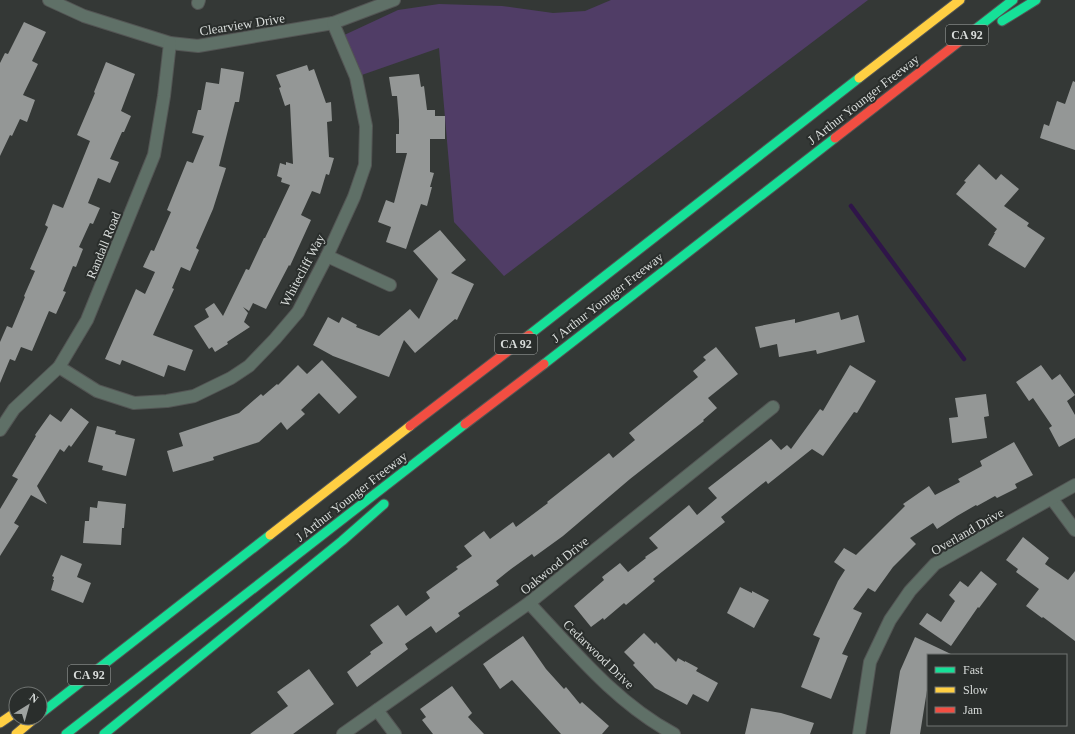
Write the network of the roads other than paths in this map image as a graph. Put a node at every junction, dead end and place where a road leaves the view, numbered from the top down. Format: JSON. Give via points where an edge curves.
{"nodes":[{"id":1,"x":49,"y":0,"type":"edge"},
{"id":2,"x":394,"y":0,"type":"edge"},
{"id":3,"x":952,"y":0,"type":"edge"},
{"id":4,"x":960,"y":0,"type":"edge"},
{"id":5,"x":1013,"y":0,"type":"edge"},
{"id":6,"x":1036,"y":0,"type":"edge"},
{"id":7,"x":333,"y":23,"type":"junction"},
{"id":8,"x":170,"y":43,"type":"junction"},
{"id":9,"x":894,"y":50,"type":"junction"},
{"id":10,"x":922,"y":69,"type":"junction"},
{"id":11,"x":327,"y":256,"type":"junction"},
{"id":12,"x":390,"y":285,"type":"dead end"},
{"id":13,"x":59,"y":367,"type":"junction"},
{"id":14,"x":504,"y":393,"type":"junction"},
{"id":15,"x":773,"y":407,"type":"dead end"},
{"id":16,"x":0,"y":430,"type":"edge"},
{"id":17,"x":424,"y":468,"type":"dead end"},
{"id":18,"x":1075,"y":485,"type":"edge"},
{"id":19,"x":389,"y":499,"type":"dead end"},
{"id":20,"x":1052,"y":499,"type":"junction"},
{"id":21,"x":1075,"y":530,"type":"edge"},
{"id":22,"x":529,"y":603,"type":"junction"},
{"id":23,"x":138,"y":638,"type":"junction"},
{"id":24,"x":89,"y":665,"type":"dead end"},
{"id":25,"x":48,"y":708,"type":"edge"},
{"id":26,"x":377,"y":710,"type":"junction"},
{"id":27,"x":26,"y":726,"type":"edge"},
{"id":28,"x":16,"y":734,"type":"edge"},
{"id":29,"x":66,"y":734,"type":"edge"},
{"id":30,"x":104,"y":734,"type":"edge"},
{"id":31,"x":343,"y":734,"type":"edge"},
{"id":32,"x":395,"y":734,"type":"edge"},
{"id":33,"x":674,"y":734,"type":"edge"},
{"id":34,"x":859,"y":734,"type":"edge"}],
"edges":[{"from":1,"to":8,"type":"street","name":"Clearview Drive","via":[[84,16]]},
{"from":2,"to":7,"type":"street","name":"Clearview Drive"},
{"from":3,"to":9,"type":"highway"},
{"from":4,"to":9,"type":"highway","name":"J Arthur Younger Freeway","number":"CA 92"},
{"from":5,"to":10,"type":"highway","name":"J Arthur Younger Freeway","number":"CA 92"},
{"from":6,"to":10,"type":"highway"},
{"from":7,"to":8,"type":"street","name":"Clearview Drive","via":[[198,46]]},
{"from":7,"to":11,"type":"street","name":"Whitecliff Way","via":[[356,77],[366,126],[365,165]]},
{"from":8,"to":13,"type":"street","name":"Randall Road","via":[[154,156],[87,320]]},
{"from":9,"to":23,"type":"highway","name":"J Arthur Younger Freeway","number":"CA 92"},
{"from":10,"to":14,"type":"highway","name":"J Arthur Younger Freeway","number":"CA 92"},
{"from":11,"to":12,"type":"street"},
{"from":11,"to":13,"type":"street","name":"Whitecliff Way","via":[[298,312],[275,339],[249,366],[194,396],[134,403],[97,391]]},
{"from":13,"to":16,"type":"street","name":"Randall Road","via":[[14,409]]},
{"from":14,"to":17,"type":"highway"},
{"from":14,"to":29,"type":"highway","name":"J Arthur Younger Freeway","number":"CA 92"},
{"from":15,"to":22,"type":"street","name":"Oakwood Drive"},
{"from":18,"to":20,"type":"street","name":"Overland Drive"},
{"from":19,"to":30,"type":"highway"},
{"from":20,"to":21,"type":"street"},
{"from":20,"to":34,"type":"street","name":"Overland Drive","via":[[935,564],[910,591],[890,620],[870,662]]},
{"from":22,"to":26,"type":"street","name":"Oakwood Drive"},
{"from":22,"to":33,"type":"street","name":"Cedarwood Drive","via":[[608,686]]},
{"from":23,"to":24,"type":"highway"},
{"from":23,"to":25,"type":"highway","name":"J Arthur Younger Freeway","number":"CA 92"},
{"from":26,"to":31,"type":"street","name":"Oakwood Drive"},
{"from":26,"to":32,"type":"street"},
{"from":27,"to":28,"type":"highway"}]}
